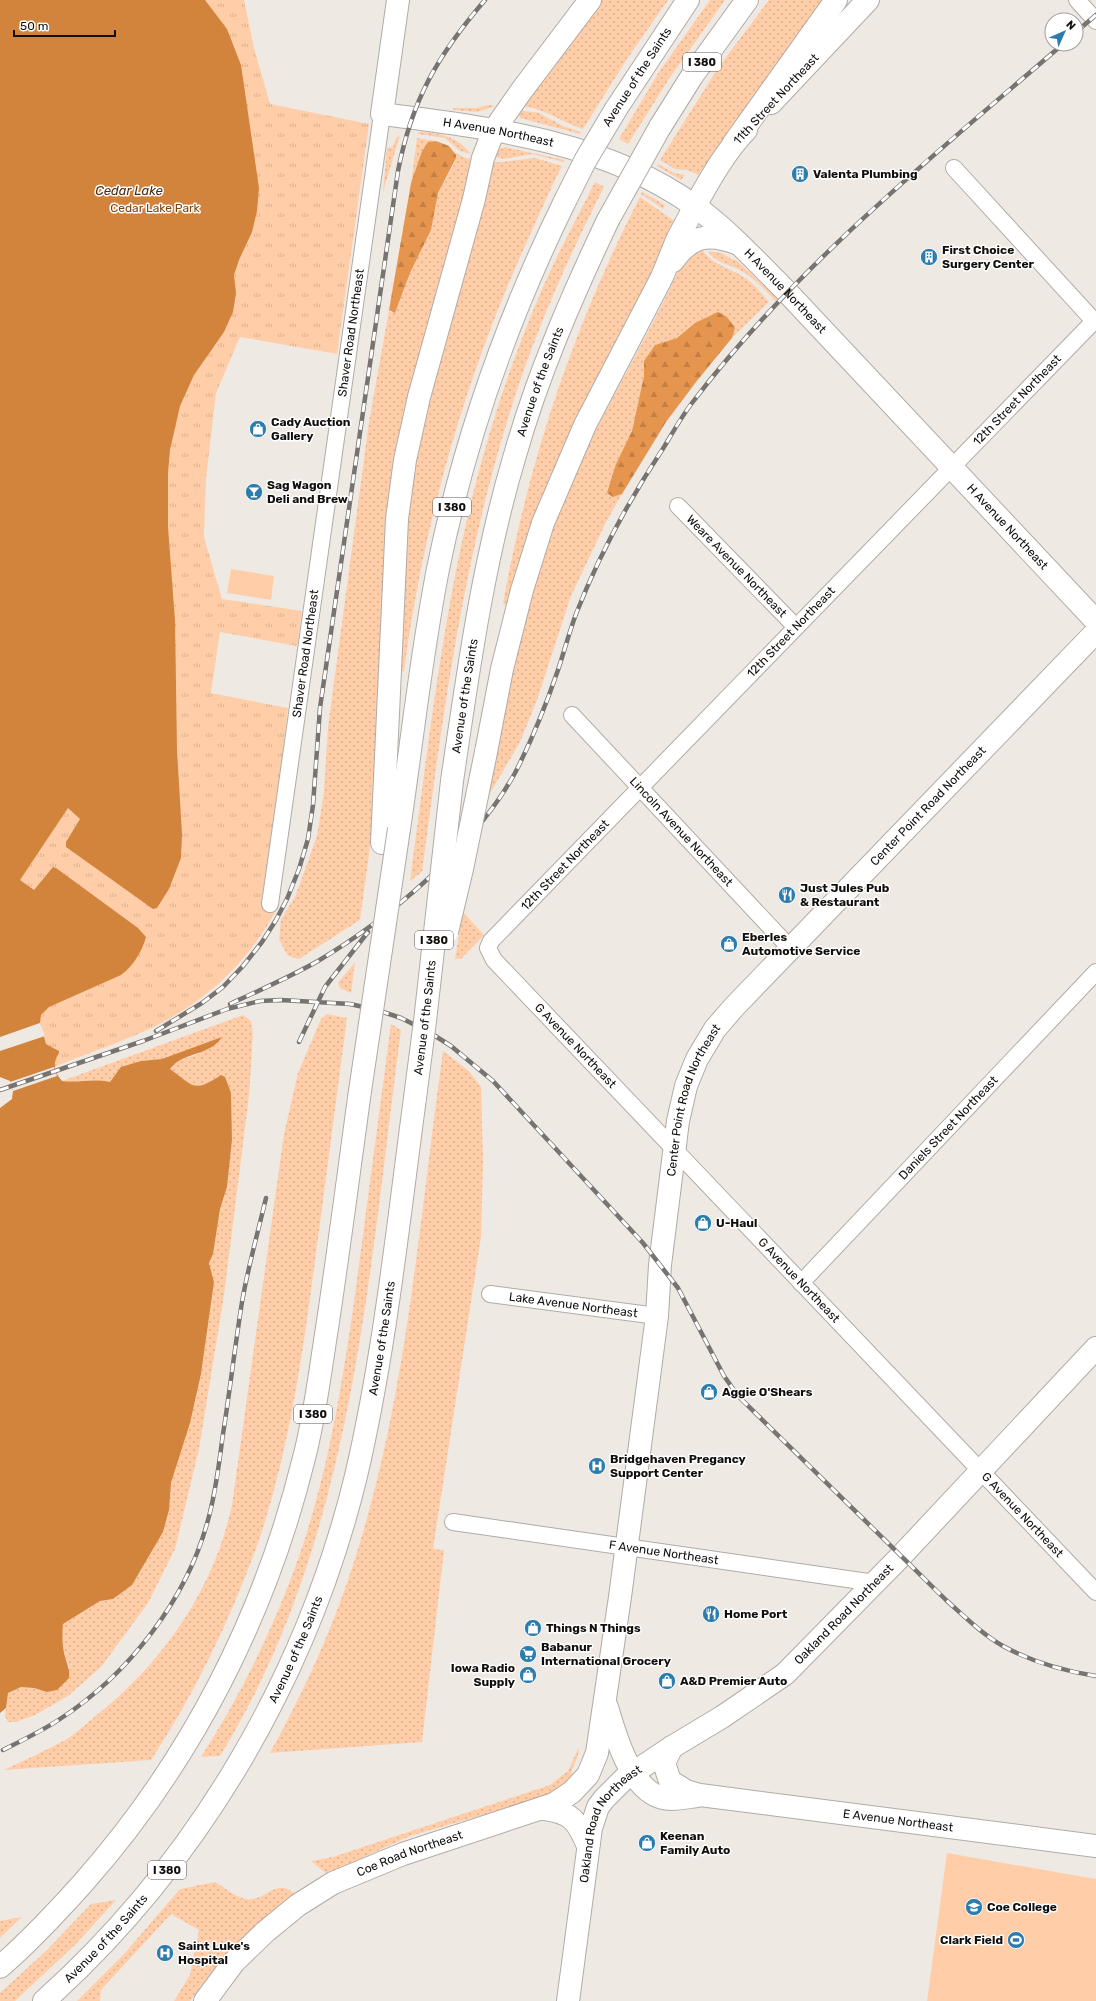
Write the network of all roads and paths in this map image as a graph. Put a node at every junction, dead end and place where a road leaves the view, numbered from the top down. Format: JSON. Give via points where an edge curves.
{"nodes":[{"id":1,"x":398,"y":0,"type":"edge"},
{"id":2,"x":590,"y":0,"type":"edge"},
{"id":3,"x":688,"y":0,"type":"edge"},
{"id":4,"x":747,"y":0,"type":"edge"},
{"id":5,"x":836,"y":0,"type":"edge"},
{"id":6,"x":868,"y":0,"type":"edge"},
{"id":7,"x":1076,"y":0,"type":"edge"},
{"id":8,"x":1096,"y":21,"type":"edge"},
{"id":9,"x":382,"y":114,"type":"junction"},
{"id":10,"x":494,"y":130,"type":"junction"},
{"id":11,"x":734,"y":143,"type":"junction"},
{"id":12,"x":954,"y":168,"type":"dead end"},
{"id":13,"x":695,"y":206,"type":"junction"},
{"id":14,"x":739,"y":244,"type":"junction"},
{"id":15,"x":662,"y":277,"type":"junction"},
{"id":16,"x":1095,"y":320,"type":"edge"},
{"id":17,"x":951,"y":467,"type":"junction"},
{"id":18,"x":678,"y":506,"type":"dead end"},
{"id":19,"x":1096,"y":621,"type":"edge"},
{"id":20,"x":796,"y":627,"type":"junction"},
{"id":21,"x":1096,"y":632,"type":"edge"},
{"id":22,"x":572,"y":715,"type":"dead end"},
{"id":23,"x":641,"y":787,"type":"junction"},
{"id":24,"x":270,"y":904,"type":"dead end"},
{"id":25,"x":384,"y":942,"type":"junction"},
{"id":26,"x":488,"y":948,"type":"joint"},
{"id":27,"x":790,"y":948,"type":"junction"},
{"id":28,"x":1096,"y":972,"type":"edge"},
{"id":29,"x":425,"y":1021,"type":"junction"},
{"id":30,"x":674,"y":1150,"type":"junction"},
{"id":31,"x":801,"y":1283,"type":"junction"},
{"id":32,"x":490,"y":1294,"type":"dead end"},
{"id":33,"x":657,"y":1316,"type":"junction"},
{"id":34,"x":1096,"y":1348,"type":"edge"},
{"id":35,"x":980,"y":1472,"type":"junction"},
{"id":36,"x":453,"y":1522,"type":"dead end"},
{"id":37,"x":626,"y":1548,"type":"junction"},
{"id":38,"x":875,"y":1583,"type":"junction"},
{"id":39,"x":1096,"y":1592,"type":"edge"},
{"id":40,"x":605,"y":1694,"type":"junction"},
{"id":41,"x":602,"y":1717,"type":"joint"},
{"id":42,"x":672,"y":1747,"type":"junction"},
{"id":43,"x":633,"y":1773,"type":"junction"},
{"id":44,"x":700,"y":1795,"type":"junction"},
{"id":45,"x":544,"y":1809,"type":"junction"},
{"id":46,"x":588,"y":1846,"type":"junction"},
{"id":47,"x":1096,"y":1846,"type":"edge"},
{"id":48,"x":0,"y":1966,"type":"edge"},
{"id":49,"x":44,"y":2001,"type":"edge"},
{"id":50,"x":204,"y":2001,"type":"edge"},
{"id":51,"x":568,"y":2001,"type":"edge"}],
"edges":[{"from":1,"to":9,"type":"main road","name":"Shaver Road Northeast"},
{"from":2,"to":10,"type":"main road"},
{"from":3,"to":25,"type":"main road","name":"Avenue of the Saints","number":"I 380","bridge":true,"via":[[616,108],[565,201],[505,336],[470,439],[438,570]]},
{"from":4,"to":29,"type":"main road","name":"Avenue of the Saints","number":"I 380","bridge":true,"via":[[696,70],[660,127],[608,220],[578,283],[553,345],[514,456],[485,576],[471,650],[452,781]]},
{"from":5,"to":11,"type":"main road"},
{"from":6,"to":11,"type":"main road","name":"11th Street Northeast"},
{"from":7,"to":8,"type":"street"},
{"from":9,"to":10,"type":"main road","name":"H Avenue Northeast"},
{"from":9,"to":24,"type":"street","name":"Shaver Road Northeast"},
{"from":10,"to":13,"type":"main road","name":"H Avenue Northeast","via":[[549,140],[592,154],[649,179]]},
{"from":10,"to":25,"type":"main road","bridge":true,"via":[[484,158],[419,397],[405,460],[397,519],[382,843]]},
{"from":11,"to":13,"type":"main road","name":"11th Street Northeast"},
{"from":12,"to":16,"type":"street"},
{"from":13,"to":14,"type":"main road","name":"H Avenue Northeast"},
{"from":13,"to":15,"type":"main road","name":"11th Street Northeast"},
{"from":14,"to":15,"type":"main road","via":[[716,238],[697,238],[684,247]]},
{"from":14,"to":17,"type":"main road","name":"H Avenue Northeast"},
{"from":15,"to":29,"type":"main road","bridge":true,"via":[[585,425],[543,523],[520,597],[502,669],[462,869]]},
{"from":16,"to":17,"type":"street","name":"12th Street Northeast"},
{"from":17,"to":19,"type":"main road","name":"H Avenue Northeast"},
{"from":17,"to":20,"type":"street","name":"12th Street Northeast"},
{"from":18,"to":20,"type":"street","name":"Weare Avenue Northeast"},
{"from":20,"to":23,"type":"street","name":"12th Street Northeast"},
{"from":21,"to":27,"type":"main road","name":"Center Point Road Northeast"},
{"from":22,"to":23,"type":"street","name":"Lincoln Avenue Northeast"},
{"from":23,"to":26,"type":"street","name":"12th Street Northeast","via":[[491,941]]},
{"from":23,"to":27,"type":"street","name":"Lincoln Avenue Northeast"},
{"from":25,"to":48,"type":"main road","name":"Avenue of the Saints","number":"I 380","bridge":true,"via":[[360,1091],[324,1352],[304,1458],[286,1525],[261,1596],[202,1718],[168,1774],[114,1848],[41,1928]]},
{"from":26,"to":30,"type":"street","name":"G Avenue Northeast","via":[[494,960]]},
{"from":27,"to":30,"type":"main road","name":"Center Point Road Northeast","via":[[715,1029],[697,1059],[686,1086]]},
{"from":28,"to":31,"type":"street","name":"Daniels Street Northeast"},
{"from":29,"to":49,"type":"main road","name":"Avenue of the Saints","number":"I 380","bridge":true,"via":[[366,1430],[338,1539],[313,1611],[264,1718],[211,1808],[169,1867],[122,1922]]},
{"from":30,"to":31,"type":"street","name":"G Avenue Northeast"},
{"from":30,"to":33,"type":"main road","name":"Center Point Road Northeast","via":[[660,1265]]},
{"from":31,"to":35,"type":"street","name":"G Avenue Northeast"},
{"from":32,"to":33,"type":"street","name":"Lake Avenue Northeast"},
{"from":33,"to":37,"type":"main road","name":"Center Point Road Northeast"},
{"from":34,"to":35,"type":"main road","name":"Oakland Road Northeast"},
{"from":35,"to":38,"type":"main road","name":"Oakland Road Northeast"},
{"from":35,"to":39,"type":"street","name":"G Avenue Northeast"},
{"from":36,"to":37,"type":"street","name":"F Avenue Northeast"},
{"from":37,"to":38,"type":"street","name":"F Avenue Northeast"},
{"from":37,"to":40,"type":"main road","name":"Center Point Road Northeast"},
{"from":38,"to":42,"type":"main road","name":"Oakland Road Northeast","via":[[785,1674]]},
{"from":40,"to":41,"type":"main road","name":"Center Point Road Northeast"},
{"from":40,"to":43,"type":"main road","via":[[612,1726]]},
{"from":41,"to":45,"type":"main road","name":"Coe Road Northeast","via":[[597,1753],[588,1775],[568,1796]]},
{"from":42,"to":43,"type":"main road","name":"Oakland Road Northeast"},
{"from":42,"to":44,"type":"main road","via":[[664,1763],[670,1781],[686,1791]]},
{"from":43,"to":44,"type":"main road","via":[[646,1789],[663,1798]]},
{"from":43,"to":46,"type":"main road","name":"Oakland Road Northeast","via":[[612,1789],[598,1808]]},
{"from":44,"to":47,"type":"main road","name":"E Avenue Northeast"},
{"from":45,"to":46,"type":"main road","via":[[557,1810],[569,1816],[579,1828]]},
{"from":45,"to":50,"type":"main road","name":"Coe Road Northeast","via":[[422,1846],[333,1883],[298,1905],[265,1932],[234,1962]]},
{"from":46,"to":51,"type":"main road","name":"Oakland Road Northeast"}]}
